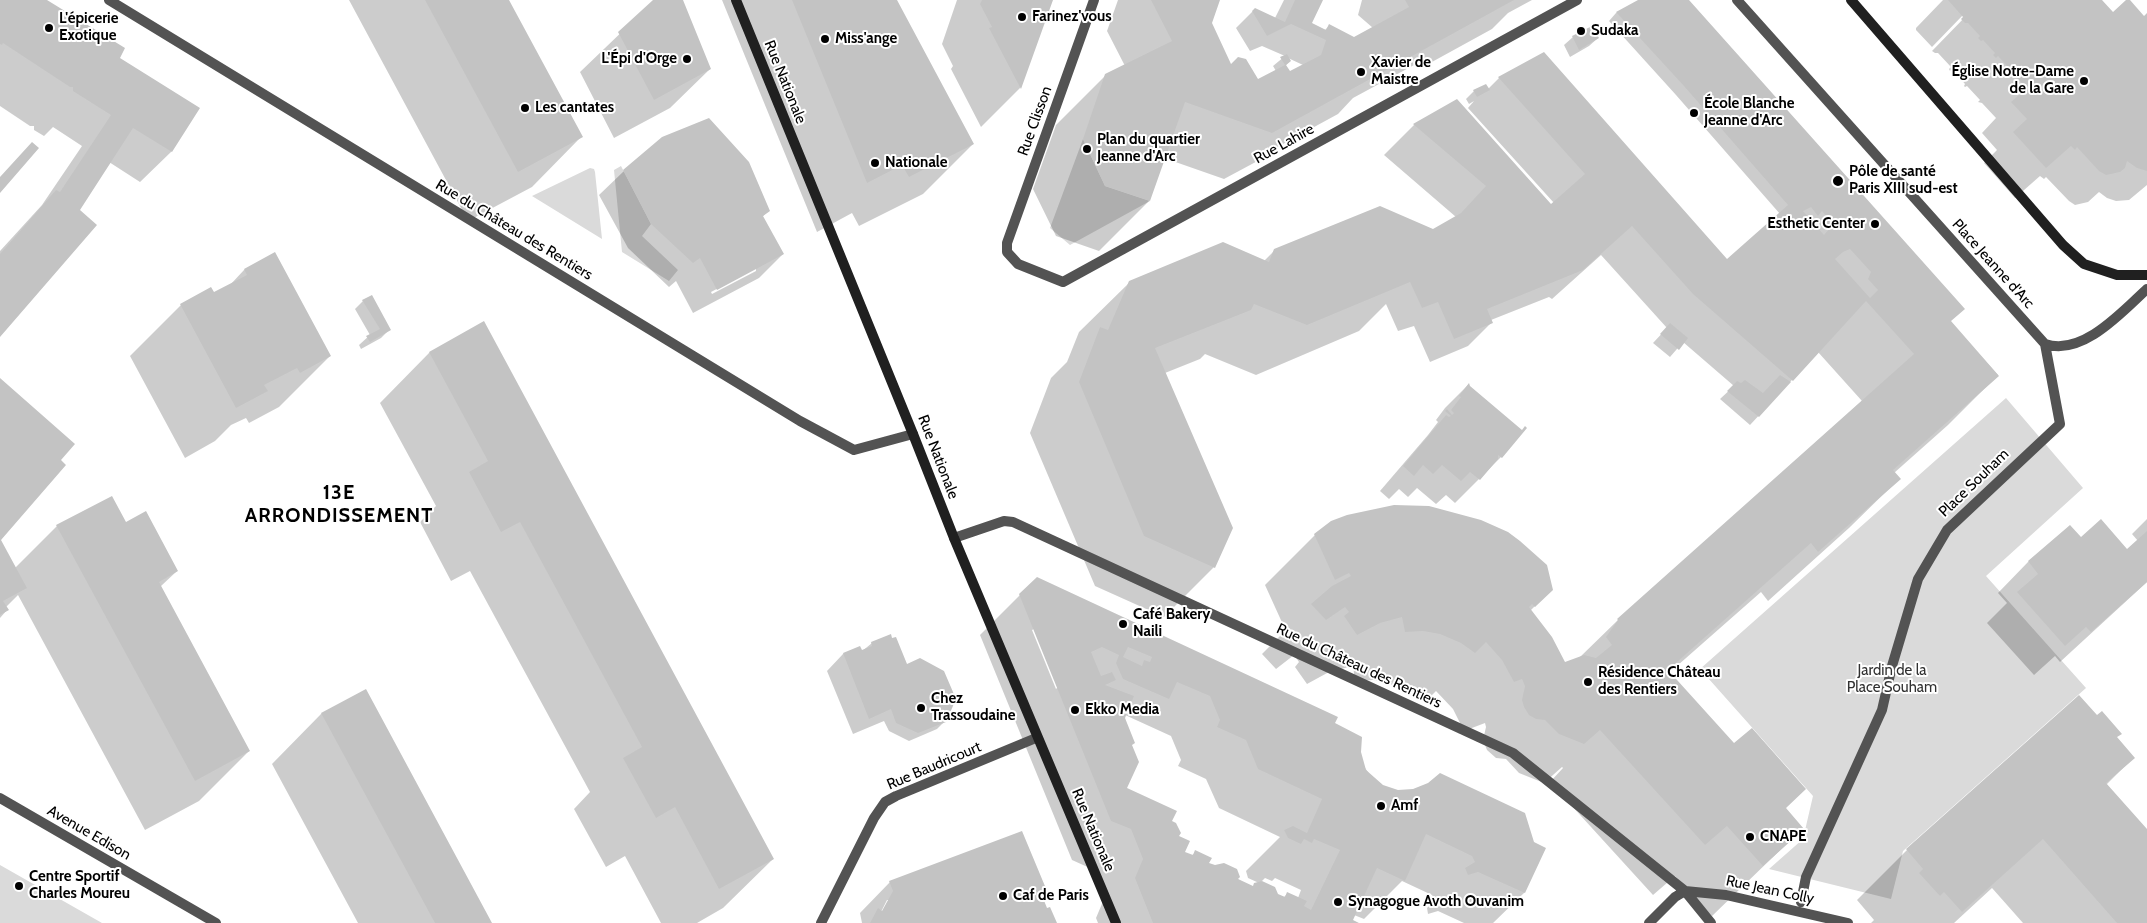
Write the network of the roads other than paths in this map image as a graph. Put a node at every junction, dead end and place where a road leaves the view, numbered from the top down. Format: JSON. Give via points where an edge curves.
{"nodes":[{"id":1,"x":109,"y":0,"type":"edge"},
{"id":2,"x":736,"y":0,"type":"edge"},
{"id":3,"x":1094,"y":0,"type":"edge"},
{"id":4,"x":1577,"y":0,"type":"edge"},
{"id":5,"x":1737,"y":0,"type":"edge"},
{"id":6,"x":1850,"y":0,"type":"edge"},
{"id":7,"x":1007,"y":252,"type":"joint"},
{"id":8,"x":2147,"y":276,"type":"edge"},
{"id":9,"x":2147,"y":289,"type":"edge"},
{"id":10,"x":2045,"y":344,"type":"junction"},
{"id":11,"x":913,"y":434,"type":"junction"},
{"id":12,"x":954,"y":538,"type":"junction"},
{"id":13,"x":1036,"y":738,"type":"junction"},
{"id":14,"x":0,"y":798,"type":"edge"},
{"id":15,"x":1685,"y":891,"type":"junction"},
{"id":16,"x":1801,"y":902,"type":"dead end"},
{"id":17,"x":216,"y":923,"type":"edge"},
{"id":18,"x":821,"y":923,"type":"edge"},
{"id":19,"x":1116,"y":923,"type":"edge"},
{"id":20,"x":1649,"y":923,"type":"edge"},
{"id":21,"x":1711,"y":923,"type":"edge"},
{"id":22,"x":1848,"y":923,"type":"edge"}],
"edges":[{"from":1,"to":11,"type":"street","name":"Rue du Château des Rentiers","via":[[800,421],[854,450]]},
{"from":2,"to":11,"type":"street","name":"Rue Nationale"},
{"from":3,"to":7,"type":"street","name":"Rue Clisson","via":[[1007,243]]},
{"from":4,"to":7,"type":"street","name":"Rue Lahire","via":[[1063,282],[1018,264]]},
{"from":5,"to":10,"type":"street","name":"Place Jeanne d'Arc"},
{"from":6,"to":8,"type":"street","via":[[2063,246],[2084,264],[2117,275]]},
{"from":9,"to":10,"type":"street","via":[[2102,330],[2070,346],[2057,348]]},
{"from":10,"to":16,"type":"street","name":"Place Souham","via":[[2060,424],[1947,530],[1918,579],[1882,710],[1806,877]]},
{"from":11,"to":12,"type":"street","name":"Rue Nationale"},
{"from":12,"to":13,"type":"street","name":"Rue Nationale"},
{"from":12,"to":15,"type":"street","name":"Rue du Château des Rentiers","via":[[1004,521],[1013,522],[1513,753]]},
{"from":13,"to":18,"type":"street","name":"Rue Baudricourt","via":[[885,802]]},
{"from":13,"to":19,"type":"street","name":"Rue Nationale"},
{"from":14,"to":17,"type":"street","name":"Avenue Edison"},
{"from":15,"to":20,"type":"street"},
{"from":15,"to":21,"type":"street","name":"Rue du Château des Rentiers"},
{"from":15,"to":22,"type":"street","name":"Rue Jean Colly","via":[[1726,894]]}]}
